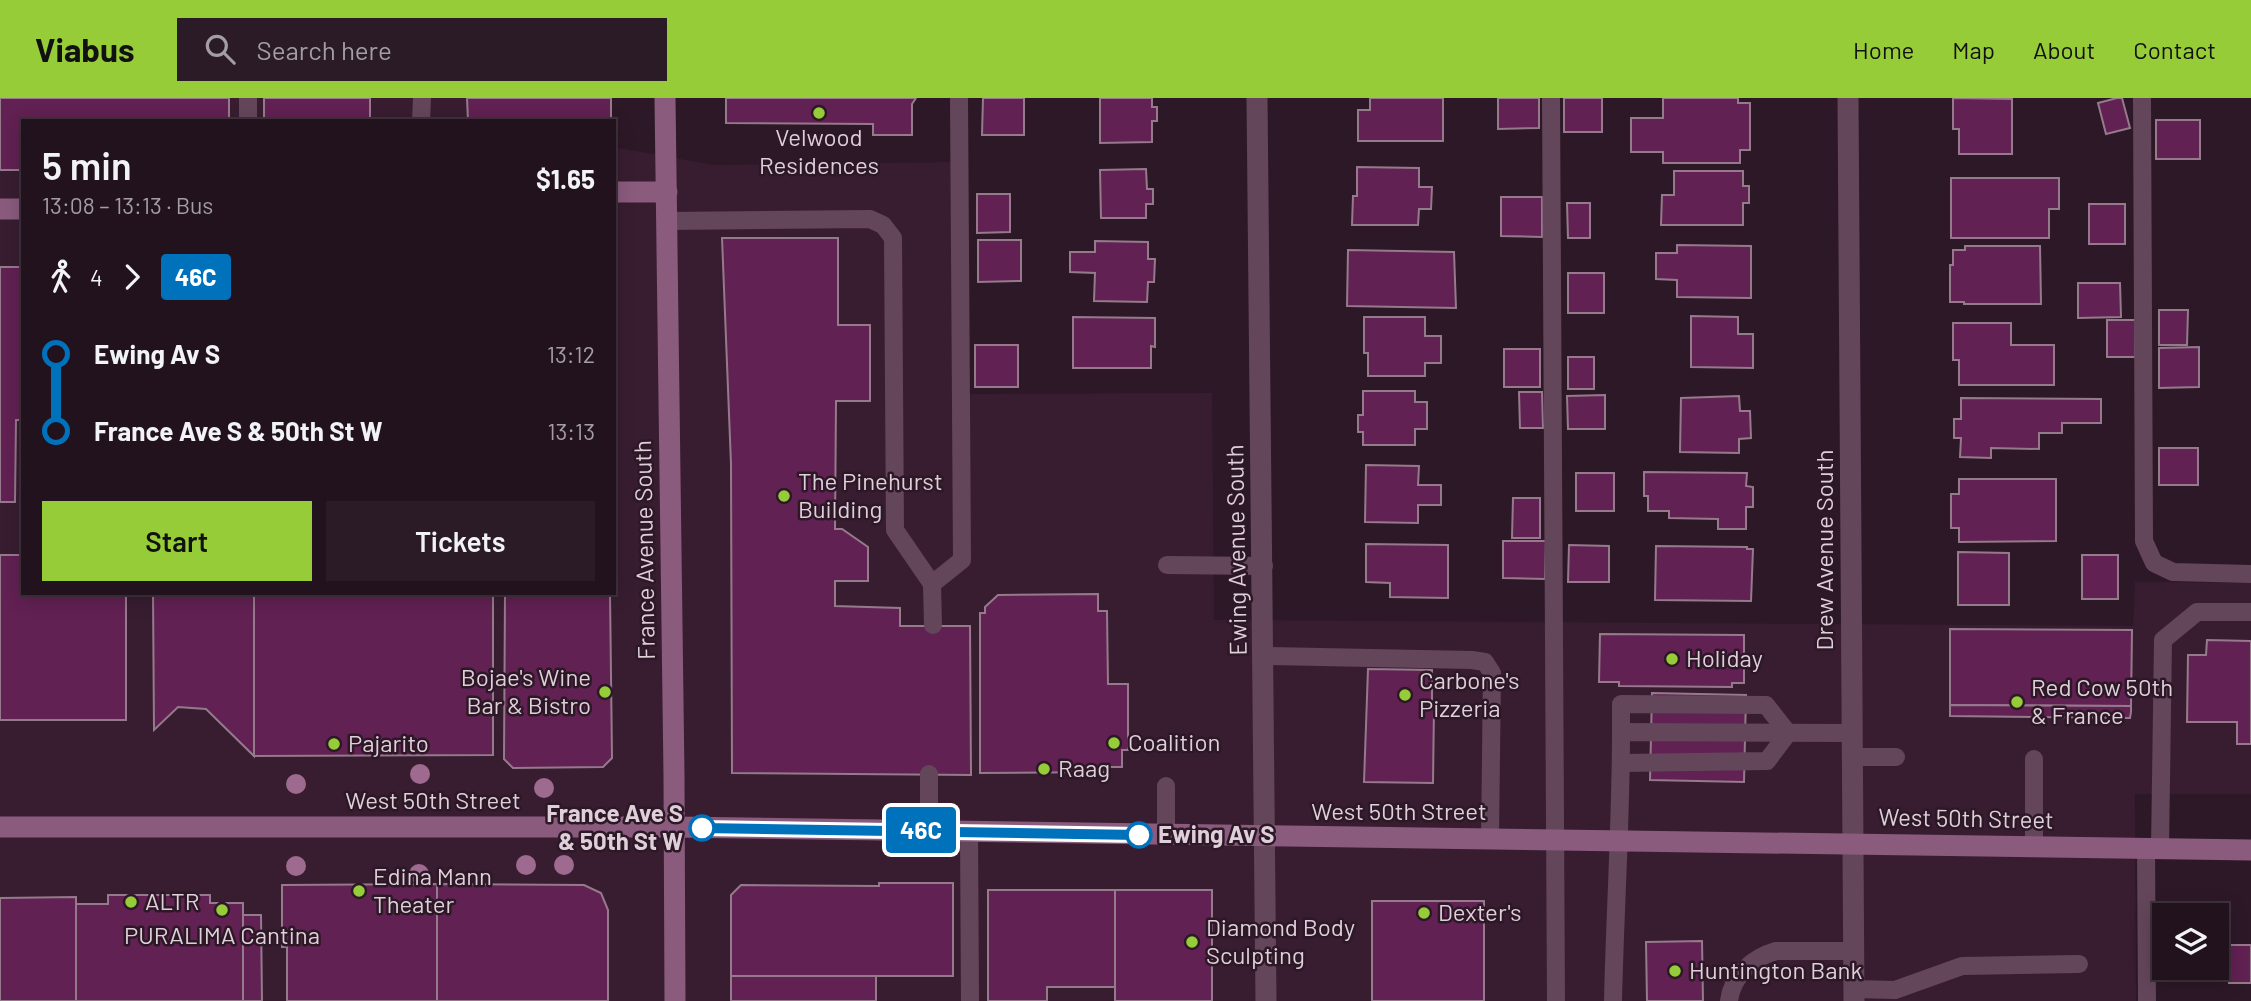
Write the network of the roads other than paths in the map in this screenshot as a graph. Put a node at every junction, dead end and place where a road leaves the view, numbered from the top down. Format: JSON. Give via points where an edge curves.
{"nodes":[{"id":1,"x":248,"y":98,"type":"edge"},
{"id":2,"x":422,"y":98,"type":"edge"},
{"id":3,"x":666,"y":98,"type":"edge"},
{"id":4,"x":959,"y":98,"type":"edge"},
{"id":5,"x":1257,"y":98,"type":"edge"},
{"id":6,"x":1551,"y":98,"type":"edge"},
{"id":7,"x":1848,"y":98,"type":"edge"},
{"id":8,"x":2142,"y":98,"type":"edge"},
{"id":9,"x":248,"y":119,"type":"edge"},
{"id":10,"x":421,"y":119,"type":"edge"},
{"id":11,"x":616,"y":192,"type":"edge"},
{"id":12,"x":667,"y":192,"type":"junction"},
{"id":13,"x":0,"y":209,"type":"edge"},
{"id":14,"x":21,"y":209,"type":"edge"},
{"id":15,"x":667,"y":221,"type":"junction"},
{"id":16,"x":1167,"y":565,"type":"dead end"},
{"id":17,"x":1264,"y":566,"type":"junction"},
{"id":18,"x":2251,"y":574,"type":"edge"},
{"id":19,"x":932,"y":584,"type":"junction"},
{"id":20,"x":2251,"y":611,"type":"edge"},
{"id":21,"x":933,"y":625,"type":"dead end"},
{"id":22,"x":1264,"y":656,"type":"junction"},
{"id":23,"x":1621,"y":732,"type":"junction"},
{"id":24,"x":1788,"y":733,"type":"junction"},
{"id":25,"x":1852,"y":733,"type":"junction"},
{"id":26,"x":1852,"y":757,"type":"junction"},
{"id":27,"x":1896,"y":757,"type":"dead end"},
{"id":28,"x":2034,"y":760,"type":"dead end"},
{"id":29,"x":1621,"y":763,"type":"junction"},
{"id":30,"x":929,"y":774,"type":"dead end"},
{"id":31,"x":1166,"y":786,"type":"dead end"},
{"id":32,"x":0,"y":827,"type":"edge"},
{"id":33,"x":674,"y":827,"type":"junction"},
{"id":34,"x":929,"y":831,"type":"junction"},
{"id":35,"x":970,"y":831,"type":"junction"},
{"id":36,"x":1166,"y":836,"type":"junction"},
{"id":37,"x":1266,"y":837,"type":"junction"},
{"id":38,"x":1490,"y":838,"type":"junction"},
{"id":39,"x":1556,"y":839,"type":"junction"},
{"id":40,"x":1620,"y":840,"type":"junction"},
{"id":41,"x":1853,"y":844,"type":"junction"},
{"id":42,"x":2034,"y":847,"type":"junction"},
{"id":43,"x":2153,"y":849,"type":"junction"},
{"id":44,"x":2251,"y":850,"type":"edge"},
{"id":45,"x":1854,"y":951,"type":"junction"},
{"id":46,"x":2079,"y":964,"type":"dead end"},
{"id":47,"x":1854,"y":995,"type":"edge"},
{"id":48,"x":675,"y":1001,"type":"edge"},
{"id":49,"x":970,"y":1001,"type":"edge"},
{"id":50,"x":1266,"y":1001,"type":"edge"},
{"id":51,"x":1556,"y":1001,"type":"edge"},
{"id":52,"x":1613,"y":1001,"type":"edge"},
{"id":53,"x":1729,"y":1001,"type":"edge"},
{"id":54,"x":2147,"y":1001,"type":"edge"}],
"edges":[{"from":1,"to":9,"type":"lane"},
{"from":2,"to":10,"type":"lane"},
{"from":3,"to":12,"type":"main road","name":"France Avenue South"},
{"from":4,"to":19,"type":"lane","via":[[962,560]]},
{"from":5,"to":17,"type":"street","name":"Ewing Avenue South"},
{"from":6,"to":39,"type":"lane"},
{"from":7,"to":25,"type":"street","name":"Drew Avenue South"},
{"from":8,"to":18,"type":"lane","via":[[2144,541],[2154,563],[2173,572]]},
{"from":11,"to":12,"type":"main road"},
{"from":12,"to":15,"type":"main road","name":"France Avenue South"},
{"from":13,"to":14,"type":"main road"},
{"from":15,"to":19,"type":"lane","via":[[870,219],[883,225],[893,238],[895,530]]},
{"from":15,"to":33,"type":"main road","name":"France Avenue South"},
{"from":16,"to":17,"type":"lane"},
{"from":17,"to":22,"type":"street","name":"Ewing Avenue South"},
{"from":19,"to":21,"type":"lane"},
{"from":20,"to":43,"type":"lane","via":[[2197,612],[2163,640]]},
{"from":22,"to":37,"type":"street","name":"Ewing Avenue South"},
{"from":22,"to":38,"type":"lane","via":[[1485,662],[1492,673]]},
{"from":23,"to":24,"type":"lane"},
{"from":23,"to":24,"type":"lane","via":[[1621,704],[1634,704],[1766,705]]},
{"from":23,"to":29,"type":"lane"},
{"from":24,"to":25,"type":"lane"},
{"from":24,"to":29,"type":"lane","via":[[1768,761]]},
{"from":25,"to":26,"type":"street","name":"Drew Avenue South"},
{"from":26,"to":27,"type":"lane"},
{"from":26,"to":41,"type":"street","name":"Drew Avenue South"},
{"from":28,"to":42,"type":"lane"},
{"from":29,"to":40,"type":"lane"},
{"from":30,"to":34,"type":"lane"},
{"from":31,"to":36,"type":"lane"},
{"from":32,"to":33,"type":"main road","name":"West 50th Street"},
{"from":33,"to":34,"type":"main road","name":"West 50th Street"},
{"from":33,"to":48,"type":"main road","name":"France Avenue South"},
{"from":34,"to":35,"type":"main road","name":"West 50th Street"},
{"from":35,"to":36,"type":"main road","name":"West 50th Street"},
{"from":35,"to":49,"type":"lane"},
{"from":36,"to":37,"type":"main road","name":"West 50th Street"},
{"from":37,"to":38,"type":"main road","name":"West 50th Street"},
{"from":37,"to":50,"type":"street","name":"Ewing Avenue South"},
{"from":38,"to":39,"type":"main road","name":"West 50th Street"},
{"from":39,"to":40,"type":"main road","name":"West 50th Street"},
{"from":39,"to":51,"type":"lane"},
{"from":40,"to":41,"type":"main road","name":"West 50th Street"},
{"from":40,"to":52,"type":"lane"},
{"from":41,"to":42,"type":"main road","name":"West 50th Street"},
{"from":41,"to":45,"type":"street","name":"Drew Avenue South"},
{"from":42,"to":43,"type":"main road","name":"West 50th Street"},
{"from":43,"to":44,"type":"main road","name":"West 50th Street"},
{"from":43,"to":54,"type":"lane"},
{"from":45,"to":47,"type":"street","name":"Drew Avenue South"},
{"from":45,"to":53,"type":"lane","via":[[1764,955],[1733,983]]},
{"from":46,"to":47,"type":"lane","via":[[1962,966],[1895,990]]}]}
